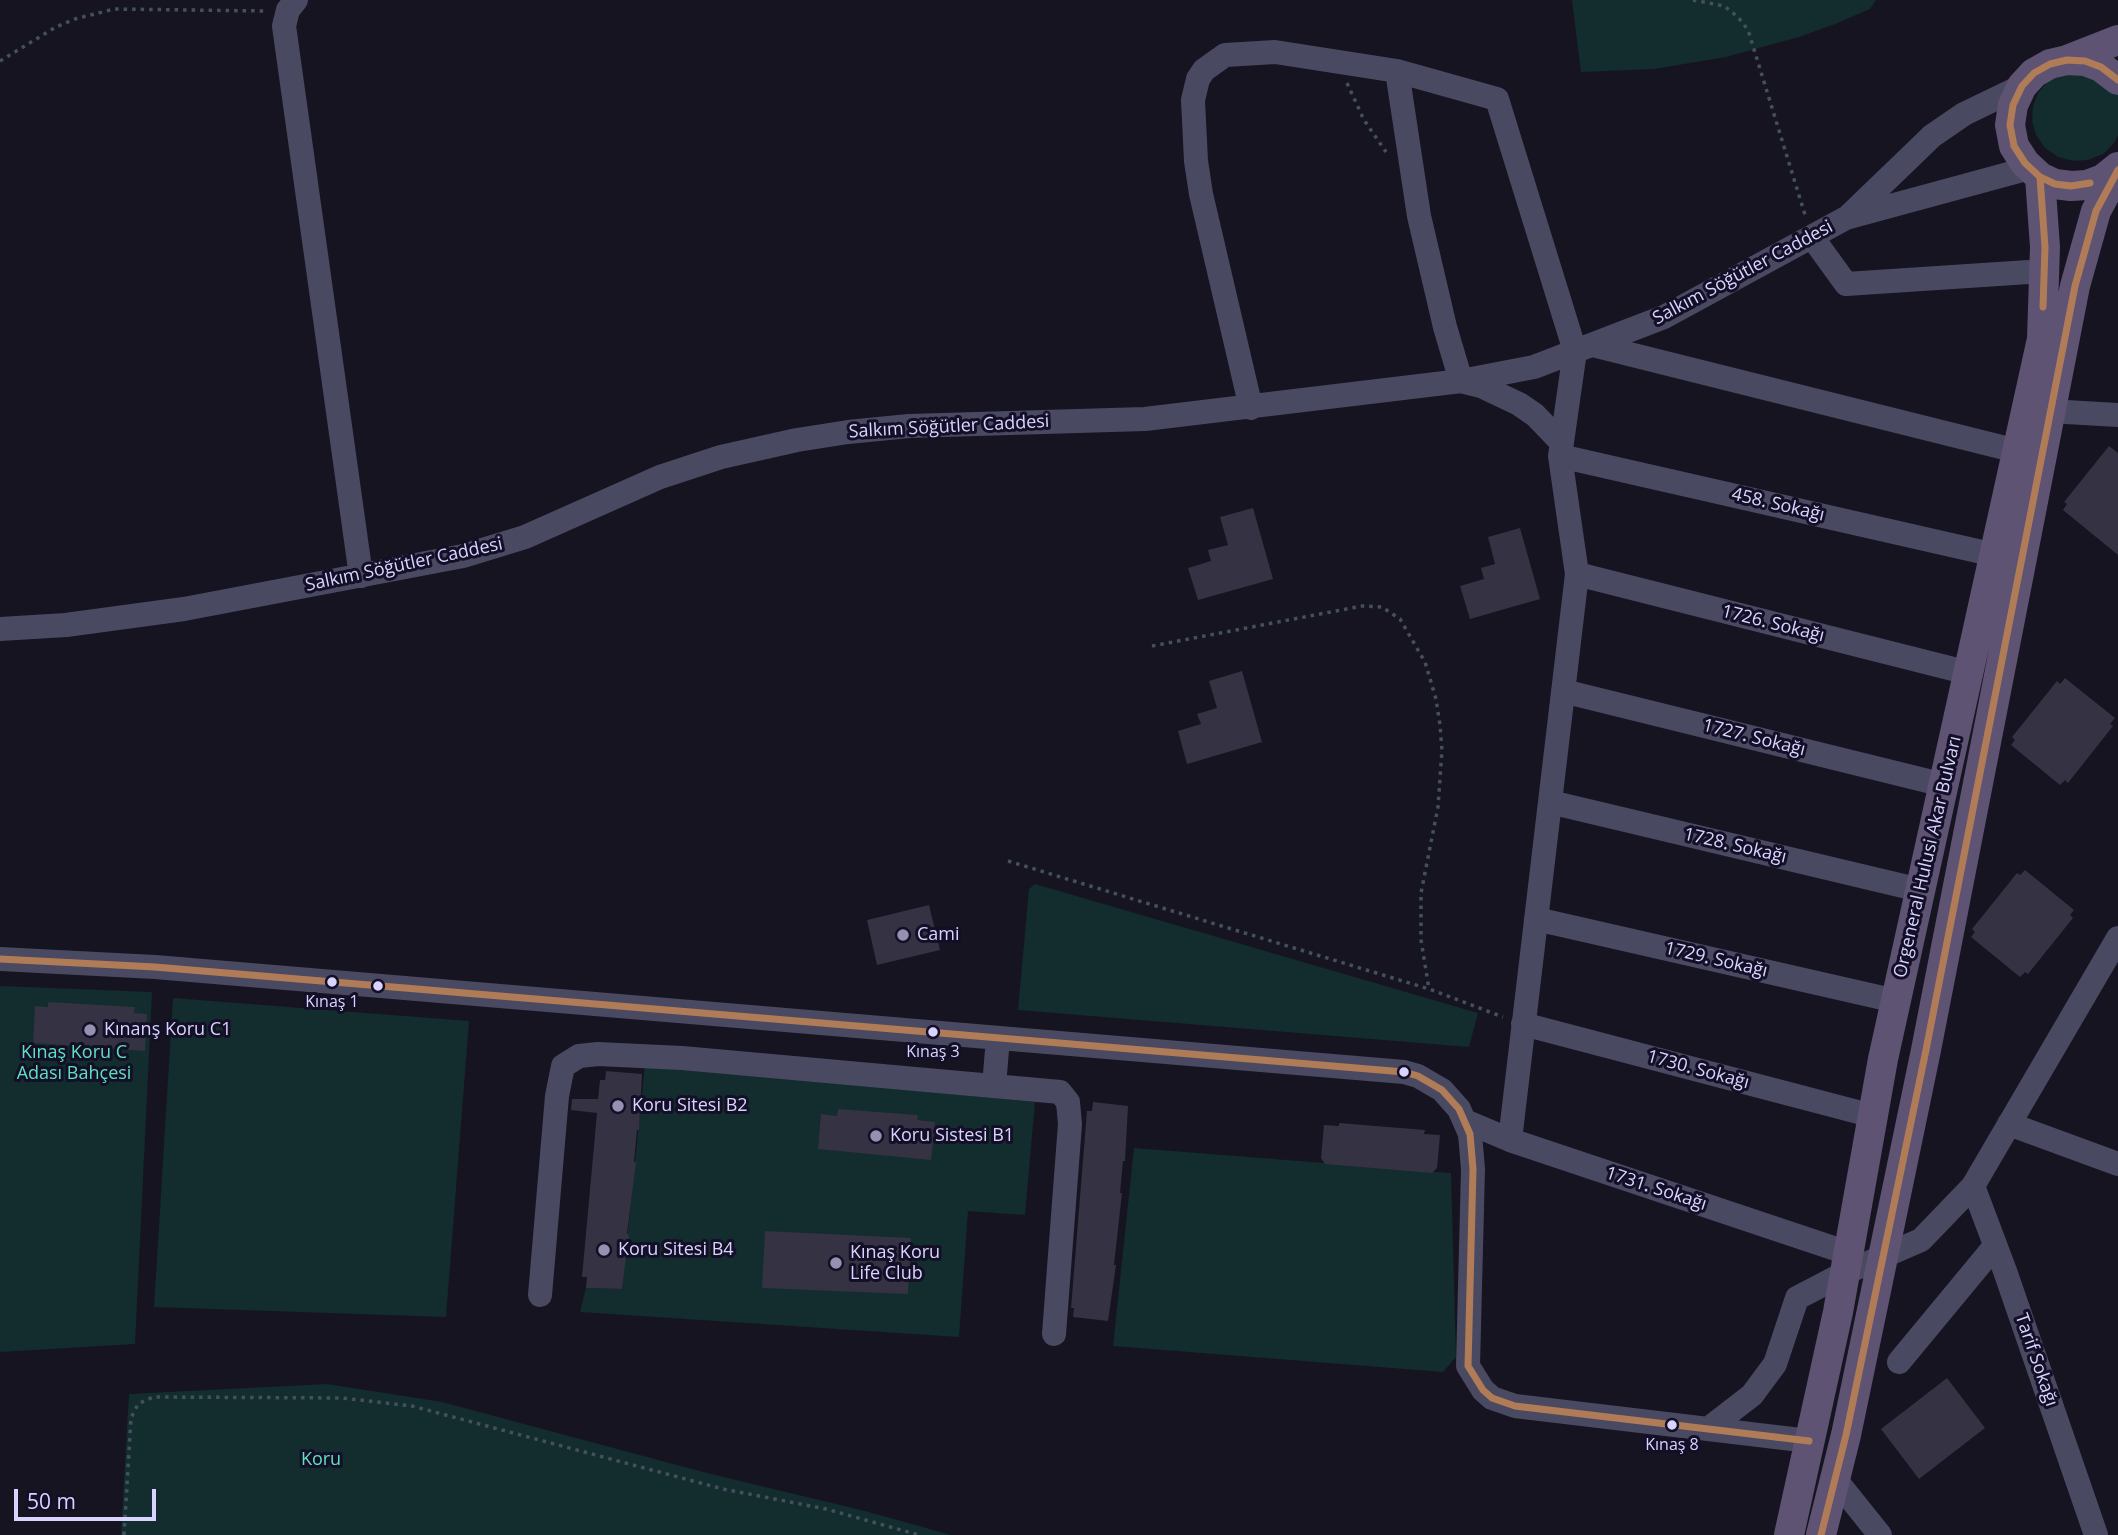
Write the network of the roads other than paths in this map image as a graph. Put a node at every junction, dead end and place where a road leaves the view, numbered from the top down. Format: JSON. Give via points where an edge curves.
{"nodes":[{"id":1,"x":292,"y":5,"type":"edge"},
{"id":2,"x":2118,"y":40,"type":"edge"},
{"id":3,"x":2067,"y":60,"type":"junction"},
{"id":4,"x":1397,"y":71,"type":"junction"},
{"id":5,"x":2118,"y":79,"type":"edge"},
{"id":6,"x":2022,"y":86,"type":"junction"},
{"id":7,"x":2118,"y":168,"type":"edge"},
{"id":8,"x":2035,"y":173,"type":"junction"},
{"id":9,"x":2110,"y":197,"type":"edge"},
{"id":10,"x":1846,"y":218,"type":"junction"},
{"id":11,"x":1812,"y":237,"type":"junction"},
{"id":12,"x":2044,"y":271,"type":"junction"},
{"id":13,"x":1584,"y":348,"type":"junction"},
{"id":14,"x":1461,"y":381,"type":"junction"},
{"id":15,"x":1251,"y":408,"type":"junction"},
{"id":16,"x":2049,"y":411,"type":"junction"},
{"id":17,"x":2118,"y":415,"type":"edge"},
{"id":18,"x":1561,"y":450,"type":"junction"},
{"id":19,"x":2018,"y":451,"type":"junction"},
{"id":20,"x":1995,"y":555,"type":"junction"},
{"id":21,"x":1577,"y":574,"type":"junction"},
{"id":22,"x":360,"y":576,"type":"junction"},
{"id":23,"x":0,"y":629,"type":"edge"},
{"id":24,"x":1969,"y":673,"type":"junction"},
{"id":25,"x":1563,"y":691,"type":"junction"},
{"id":26,"x":1944,"y":785,"type":"junction"},
{"id":27,"x":1550,"y":803,"type":"junction"},
{"id":28,"x":1920,"y":890,"type":"junction"},
{"id":29,"x":1536,"y":919,"type":"junction"},
{"id":30,"x":2118,"y":938,"type":"edge"},
{"id":31,"x":0,"y":959,"type":"edge"},
{"id":32,"x":1896,"y":1001,"type":"junction"},
{"id":33,"x":1523,"y":1024,"type":"junction"},
{"id":34,"x":998,"y":1038,"type":"junction"},
{"id":35,"x":994,"y":1086,"type":"junction"},
{"id":36,"x":1873,"y":1116,"type":"junction"},
{"id":37,"x":1465,"y":1121,"type":"junction"},
{"id":38,"x":2009,"y":1124,"type":"junction"},
{"id":39,"x":1510,"y":1140,"type":"junction"},
{"id":40,"x":2118,"y":1164,"type":"edge"},
{"id":41,"x":1973,"y":1186,"type":"junction"},
{"id":42,"x":1995,"y":1246,"type":"junction"},
{"id":43,"x":1883,"y":1258,"type":"junction"},
{"id":44,"x":1847,"y":1263,"type":"junction"},
{"id":45,"x":540,"y":1295,"type":"dead end"},
{"id":46,"x":1054,"y":1334,"type":"dead end"},
{"id":47,"x":1899,"y":1362,"type":"dead end"},
{"id":48,"x":1708,"y":1429,"type":"junction"},
{"id":49,"x":1809,"y":1441,"type":"junction"},
{"id":50,"x":1835,"y":1479,"type":"junction"},
{"id":51,"x":1789,"y":1535,"type":"edge"},
{"id":52,"x":1821,"y":1535,"type":"edge"},
{"id":53,"x":1880,"y":1535,"type":"edge"},
{"id":54,"x":2096,"y":1535,"type":"edge"}],
"edges":[{"from":1,"to":22,"type":"street","via":[[284,26]]},
{"from":2,"to":3,"type":"main road"},
{"from":3,"to":5,"type":"main road","via":[[2085,61]]},
{"from":3,"to":6,"type":"main road","via":[[2034,73]]},
{"from":4,"to":13,"type":"street","via":[[1497,99]]},
{"from":4,"to":14,"type":"street","via":[[1419,216]]},
{"from":4,"to":15,"type":"street","via":[[1275,52],[1225,55],[1204,70],[1194,89],[1193,128],[1201,194]]},
{"from":6,"to":8,"type":"main road","via":[[2010,125],[2014,146]]},
{"from":6,"to":10,"type":"street","name":"Salkım Söğütler Caddesi","via":[[1964,114],[1932,136]]},
{"from":7,"to":8,"type":"main road","via":[[2103,179],[2071,186],[2055,184]]},
{"from":7,"to":9,"type":"main road","name":"Orgeneral Hulusi Akar Bulvarı"},
{"from":8,"to":10,"type":"street","name":"Salkım Söğütler Caddesi"},
{"from":8,"to":12,"type":"main road","name":"Orgeneral Hulusi Akar Bulvarı"},
{"from":9,"to":16,"type":"main road","name":"Orgeneral Hulusi Akar Bulvarı","via":[[2075,286]]},
{"from":10,"to":11,"type":"street","name":"Salkım Söğütler Caddesi"},
{"from":11,"to":12,"type":"street","via":[[1846,284]]},
{"from":11,"to":13,"type":"street","name":"Salkım Söğütler Caddesi","via":[[1664,317]]},
{"from":12,"to":19,"type":"main road","name":"Orgeneral Hulusi Akar Bulvarı","via":[[2042,339]]},
{"from":13,"to":14,"type":"street","name":"Salkım Söğütler Caddesi","via":[[1534,367]]},
{"from":13,"to":18,"type":"street"},
{"from":13,"to":19,"type":"street"},
{"from":14,"to":15,"type":"street","name":"Salkım Söğütler Caddesi"},
{"from":14,"to":18,"type":"street","via":[[1481,386],[1535,415]]},
{"from":15,"to":22,"type":"street","name":"Salkım Söğütler Caddesi","via":[[1145,419],[909,426],[797,440],[660,477],[494,547]]},
{"from":16,"to":17,"type":"street"},
{"from":16,"to":43,"type":"main road","name":"Orgeneral Hulusi Akar Bulvarı"},
{"from":18,"to":20,"type":"street","name":"458. Sokağı"},
{"from":18,"to":21,"type":"street"},
{"from":19,"to":20,"type":"main road","name":"Orgeneral Hulusi Akar Bulvarı"},
{"from":20,"to":24,"type":"main road","name":"Orgeneral Hulusi Akar Bulvarı"},
{"from":21,"to":24,"type":"street","name":"1726. Sokağı"},
{"from":21,"to":25,"type":"street"},
{"from":22,"to":23,"type":"street","name":"Salkım Söğütler Caddesi","via":[[184,609]]},
{"from":24,"to":26,"type":"main road","name":"Orgeneral Hulusi Akar Bulvarı"},
{"from":25,"to":26,"type":"street","name":"1727. Sokağı"},
{"from":25,"to":27,"type":"street"},
{"from":26,"to":28,"type":"main road","name":"Orgeneral Hulusi Akar Bulvarı"},
{"from":27,"to":28,"type":"street","name":"1728. Sokağı"},
{"from":27,"to":29,"type":"street"},
{"from":28,"to":32,"type":"main road","name":"Orgeneral Hulusi Akar Bulvarı"},
{"from":29,"to":32,"type":"street","name":"1729. Sokağı"},
{"from":29,"to":33,"type":"street"},
{"from":30,"to":38,"type":"street"},
{"from":31,"to":34,"type":"street","via":[[156,967]]},
{"from":32,"to":36,"type":"main road","name":"Orgeneral Hulusi Akar Bulvarı"},
{"from":33,"to":36,"type":"street","name":"1730. Sokağı"},
{"from":33,"to":39,"type":"street"},
{"from":34,"to":35,"type":"street"},
{"from":34,"to":37,"type":"street","via":[[1404,1072],[1442,1090]]},
{"from":35,"to":45,"type":"street","via":[[682,1058],[579,1056],[564,1066],[557,1096]]},
{"from":35,"to":46,"type":"street","via":[[1060,1092],[1068,1102]]},
{"from":36,"to":44,"type":"main road","name":"Orgeneral Hulusi Akar Bulvarı"},
{"from":37,"to":39,"type":"street","name":"1731. Sokağı"},
{"from":37,"to":48,"type":"street","via":[[1474,1169],[1468,1366],[1476,1383],[1492,1398],[1515,1406]]},
{"from":38,"to":40,"type":"street"},
{"from":38,"to":41,"type":"street"},
{"from":39,"to":44,"type":"street","name":"1731. Sokağı"},
{"from":41,"to":42,"type":"street","name":"Tarif Sokağı"},
{"from":41,"to":43,"type":"street","via":[[1921,1240]]},
{"from":42,"to":47,"type":"street"},
{"from":42,"to":54,"type":"street","name":"Tarif Sokağı"},
{"from":43,"to":44,"type":"street"},
{"from":43,"to":50,"type":"main road","name":"Orgeneral Hulusi Akar Bulvarı"},
{"from":44,"to":48,"type":"street","via":[[1797,1298],[1775,1364],[1752,1395]]},
{"from":44,"to":49,"type":"main road","name":"Orgeneral Hulusi Akar Bulvarı"},
{"from":48,"to":49,"type":"street"},
{"from":49,"to":51,"type":"main road","name":"Orgeneral Hulusi Akar Bulvarı"},
{"from":50,"to":52,"type":"main road","name":"Orgeneral Hulusi Akar Bulvarı"},
{"from":50,"to":53,"type":"street"}]}
